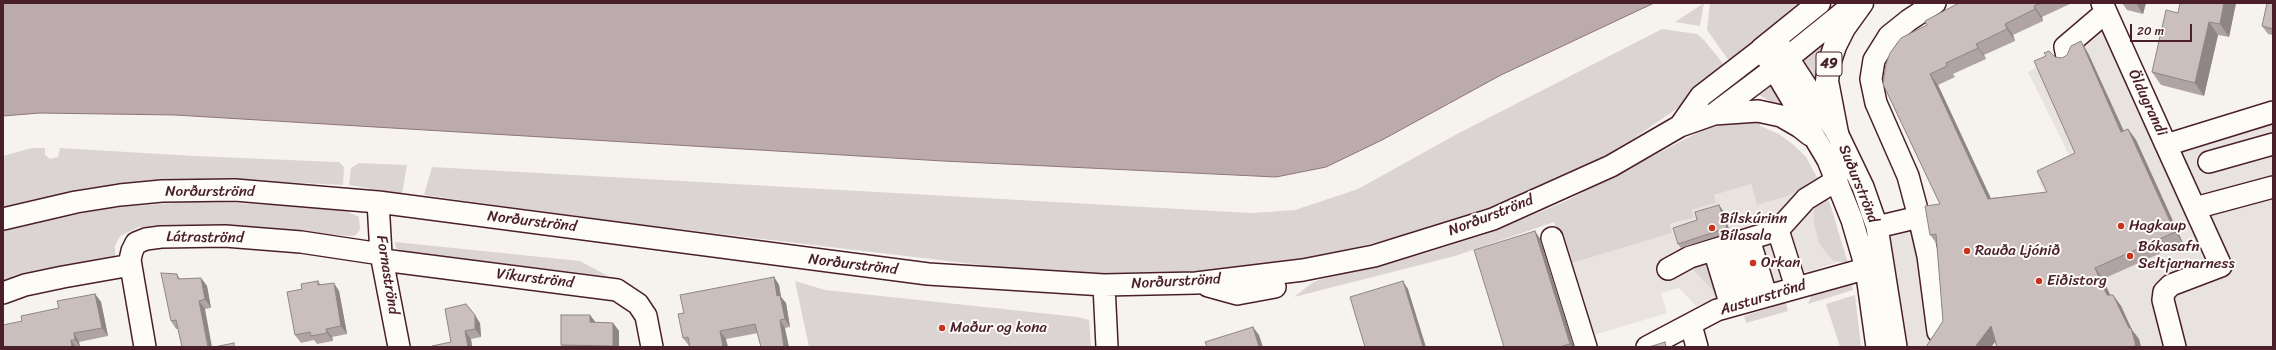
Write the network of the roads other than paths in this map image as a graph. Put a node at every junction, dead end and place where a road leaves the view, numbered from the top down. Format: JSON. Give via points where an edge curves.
{"nodes":[{"id":1,"x":1819,"y":3,"type":"edge"},
{"id":2,"x":1856,"y":3,"type":"edge"},
{"id":3,"x":1862,"y":3,"type":"edge"},
{"id":4,"x":1935,"y":3,"type":"edge"},
{"id":5,"x":2104,"y":8,"type":"edge"},
{"id":6,"x":1768,"y":44,"type":"junction"},
{"id":7,"x":2067,"y":57,"type":"edge"},
{"id":8,"x":1781,"y":64,"type":"junction"},
{"id":9,"x":2273,"y":112,"type":"edge"},
{"id":10,"x":1714,"y":114,"type":"junction"},
{"id":11,"x":1680,"y":126,"type":"junction"},
{"id":12,"x":1837,"y":133,"type":"junction"},
{"id":13,"x":1816,"y":140,"type":"junction"},
{"id":14,"x":2273,"y":144,"type":"edge"},
{"id":15,"x":2166,"y":145,"type":"junction"},
{"id":16,"x":2209,"y":162,"type":"dead end"},
{"id":17,"x":1837,"y":180,"type":"junction"},
{"id":18,"x":2273,"y":187,"type":"edge"},
{"id":19,"x":378,"y":202,"type":"junction"},
{"id":20,"x":2194,"y":208,"type":"junction"},
{"id":21,"x":1919,"y":217,"type":"junction"},
{"id":22,"x":3,"y":219,"type":"edge"},
{"id":23,"x":1877,"y":227,"type":"junction"},
{"id":24,"x":1778,"y":230,"type":"junction"},
{"id":25,"x":1552,"y":238,"type":"dead end"},
{"id":26,"x":1726,"y":246,"type":"junction"},
{"id":27,"x":382,"y":257,"type":"junction"},
{"id":28,"x":131,"y":265,"type":"junction"},
{"id":29,"x":1875,"y":266,"type":"junction"},
{"id":30,"x":1668,"y":269,"type":"dead end"},
{"id":31,"x":1104,"y":285,"type":"junction"},
{"id":32,"x":1796,"y":287,"type":"junction"},
{"id":33,"x":3,"y":293,"type":"edge"},
{"id":34,"x":1749,"y":300,"type":"junction"},
{"id":35,"x":1938,"y":332,"type":"edge"},
{"id":36,"x":1681,"y":335,"type":"edge"},
{"id":37,"x":145,"y":347,"type":"edge"},
{"id":38,"x":399,"y":347,"type":"edge"},
{"id":39,"x":652,"y":347,"type":"edge"},
{"id":40,"x":1107,"y":347,"type":"edge"},
{"id":41,"x":1586,"y":347,"type":"edge"},
{"id":42,"x":1647,"y":347,"type":"edge"},
{"id":43,"x":1697,"y":347,"type":"edge"},
{"id":44,"x":1877,"y":347,"type":"edge"},
{"id":45,"x":1896,"y":347,"type":"edge"},
{"id":46,"x":2175,"y":347,"type":"edge"}],
"edges":[{"from":1,"to":6,"type":"main road"},
{"from":2,"to":8,"type":"main road","number":"49"},
{"from":3,"to":12,"type":"main road","number":"49","via":[[1844,28],[1829,64],[1827,81]]},
{"from":4,"to":21,"type":"street","via":[[1889,36],[1874,60],[1871,79],[1876,103],[1908,176]]},
{"from":5,"to":7,"type":"street","via":[[2065,47]]},
{"from":5,"to":15,"type":"street","name":"Öldugrandi"},
{"from":6,"to":8,"type":"street","name":"Suðurströnd"},
{"from":6,"to":11,"type":"street","name":"Norðurströnd","via":[[1701,96]]},
{"from":8,"to":10,"type":"street","name":"Norðurströnd"},
{"from":8,"to":12,"type":"street","name":"Suðurströnd"},
{"from":8,"to":13,"type":"street","name":"Suðurströnd"},
{"from":9,"to":15,"type":"street","name":"Öldugrandi"},
{"from":10,"to":11,"type":"street","name":"Norðurströnd"},
{"from":10,"to":13,"type":"street","via":[[1758,111],[1782,116],[1800,126]]},
{"from":11,"to":31,"type":"street","name":"Norðurströnd","via":[[1611,166],[1493,219],[1374,256],[1240,279]]},
{"from":12,"to":23,"type":"street","name":"Suðurströnd","via":[[1863,187]]},
{"from":13,"to":17,"type":"street","name":"Suðurströnd"},
{"from":14,"to":16,"type":"street"},
{"from":15,"to":20,"type":"street"},
{"from":17,"to":24,"type":"street","via":[[1806,199]]},
{"from":17,"to":29,"type":"street","name":"Suðurströnd","via":[[1852,220]]},
{"from":18,"to":20,"type":"street"},
{"from":19,"to":22,"type":"street","name":"Norðurströnd","via":[[235,190],[162,191],[76,202]]},
{"from":19,"to":27,"type":"street","name":"Fornaströnd"},
{"from":19,"to":31,"type":"street","name":"Norðurströnd","via":[[928,274]]},
{"from":20,"to":46,"type":"street","via":[[2221,266],[2171,285],[2164,292],[2163,300]]},
{"from":21,"to":23,"type":"street"},
{"from":21,"to":35,"type":"street","via":[[1928,256]]},
{"from":23,"to":29,"type":"street","name":"Suðurströnd"},
{"from":24,"to":26,"type":"street"},
{"from":24,"to":32,"type":"street"},
{"from":25,"to":41,"type":"street"},
{"from":26,"to":30,"type":"street","via":[[1690,257]]},
{"from":26,"to":34,"type":"street"},
{"from":26,"to":34,"type":"street"},
{"from":27,"to":28,"type":"street","name":"Látraströnd","via":[[301,242],[225,236],[161,237],[136,243],[132,251]]},
{"from":27,"to":38,"type":"street","name":"Fornaströnd"},
{"from":27,"to":39,"type":"street","name":"Víkurströnd","via":[[617,290],[638,304],[646,316]]},
{"from":28,"to":33,"type":"street","via":[[25,285]]},
{"from":28,"to":37,"type":"street","name":"Látraströnd"},
{"from":29,"to":32,"type":"street","name":"Austurströnd"},
{"from":29,"to":44,"type":"street","name":"Suðurströnd"},
{"from":29,"to":45,"type":"street","name":"Suðurströnd"},
{"from":31,"to":40,"type":"street"},
{"from":32,"to":34,"type":"street","name":"Austurströnd"},
{"from":34,"to":36,"type":"street","name":"Austurströnd","via":[[1718,310]]},
{"from":36,"to":42,"type":"street","name":"Austurströnd"},
{"from":36,"to":43,"type":"street"}]}
